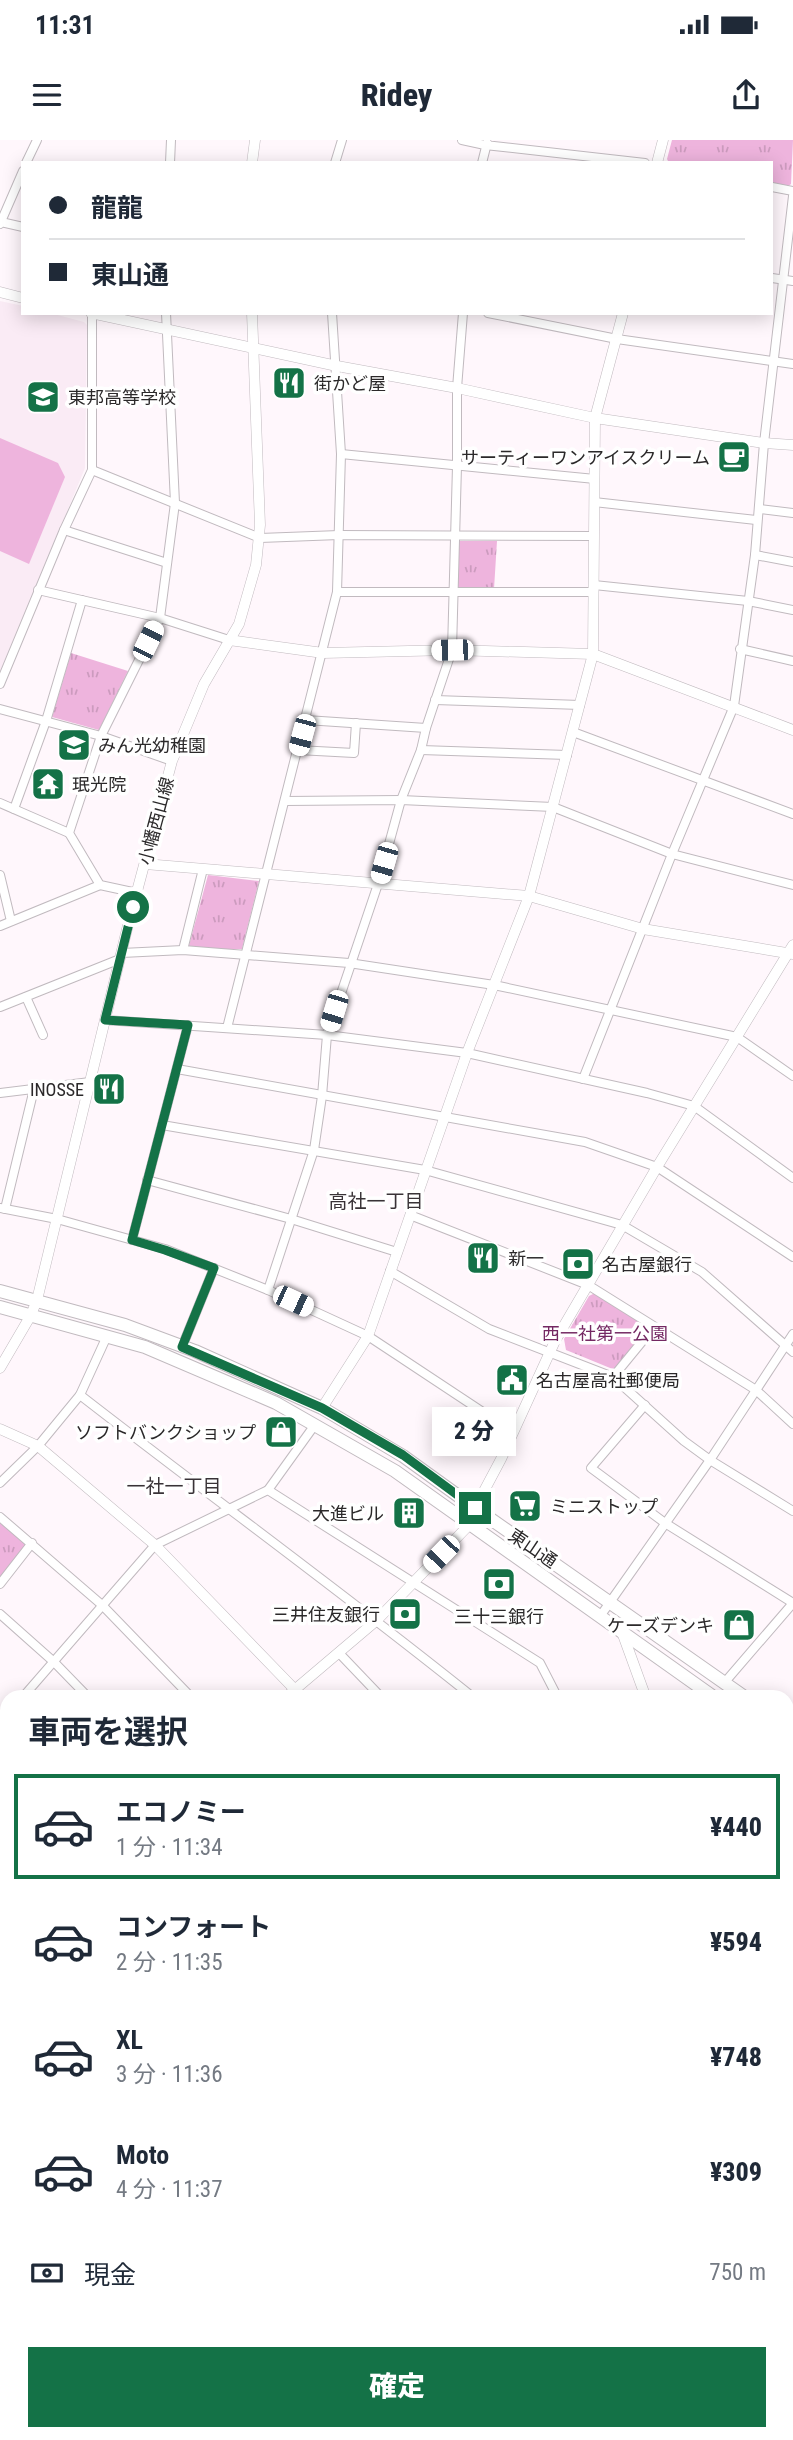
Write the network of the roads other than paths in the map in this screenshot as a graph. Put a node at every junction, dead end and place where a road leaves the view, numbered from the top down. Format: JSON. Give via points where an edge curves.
{"nodes":[{"id":1,"x":37,"y":140,"type":"edge"},
{"id":2,"x":171,"y":140,"type":"edge"},
{"id":3,"x":255,"y":140,"type":"edge"},
{"id":4,"x":342,"y":140,"type":"edge"},
{"id":5,"x":462,"y":140,"type":"edge"},
{"id":6,"x":550,"y":140,"type":"edge"},
{"id":7,"x":663,"y":140,"type":"edge"},
{"id":8,"x":487,"y":142,"type":"edge"},
{"id":9,"x":544,"y":150,"type":"junction"},
{"id":10,"x":597,"y":160,"type":"edge"},
{"id":11,"x":27,"y":161,"type":"edge"},
{"id":12,"x":170,"y":161,"type":"edge"},
{"id":13,"x":253,"y":161,"type":"edge"},
{"id":14,"x":336,"y":161,"type":"edge"},
{"id":15,"x":482,"y":161,"type":"edge"},
{"id":16,"x":658,"y":161,"type":"edge"},
{"id":17,"x":21,"y":176,"type":"edge"},
{"id":18,"x":773,"y":187,"type":"edge"},
{"id":19,"x":793,"y":194,"type":"edge"},
{"id":20,"x":0,"y":223,"type":"edge"},
{"id":21,"x":21,"y":227,"type":"edge"},
{"id":22,"x":773,"y":278,"type":"edge"},
{"id":23,"x":783,"y":280,"type":"junction"},
{"id":24,"x":793,"y":281,"type":"edge"},
{"id":25,"x":0,"y":292,"type":"edge"},
{"id":26,"x":21,"y":297,"type":"edge"},
{"id":27,"x":92,"y":315,"type":"edge"},
{"id":28,"x":101,"y":315,"type":"edge"},
{"id":29,"x":166,"y":315,"type":"edge"},
{"id":30,"x":252,"y":315,"type":"edge"},
{"id":31,"x":332,"y":315,"type":"edge"},
{"id":32,"x":463,"y":315,"type":"edge"},
{"id":33,"x":498,"y":315,"type":"edge"},
{"id":34,"x":622,"y":315,"type":"edge"},
{"id":35,"x":167,"y":330,"type":"junction"},
{"id":36,"x":617,"y":339,"type":"junction"},
{"id":37,"x":253,"y":348,"type":"junction"},
{"id":38,"x":774,"y":362,"type":"junction"},
{"id":39,"x":793,"y":364,"type":"edge"},
{"id":40,"x":337,"y":366,"type":"junction"},
{"id":41,"x":457,"y":388,"type":"junction"},
{"id":42,"x":595,"y":418,"type":"junction"},
{"id":43,"x":764,"y":443,"type":"junction"},
{"id":44,"x":793,"y":445,"type":"edge"},
{"id":45,"x":341,"y":454,"type":"junction"},
{"id":46,"x":457,"y":466,"type":"junction"},
{"id":47,"x":92,"y":470,"type":"junction"},
{"id":48,"x":594,"y":479,"type":"junction"},
{"id":49,"x":594,"y":502,"type":"junction"},
{"id":50,"x":175,"y":503,"type":"junction"},
{"id":51,"x":760,"y":509,"type":"junction"},
{"id":52,"x":793,"y":513,"type":"edge"},
{"id":53,"x":756,"y":520,"type":"junction"},
{"id":54,"x":64,"y":530,"type":"junction"},
{"id":55,"x":339,"y":535,"type":"junction"},
{"id":56,"x":455,"y":536,"type":"junction"},
{"id":57,"x":594,"y":536,"type":"junction"},
{"id":58,"x":260,"y":538,"type":"junction"},
{"id":59,"x":755,"y":555,"type":"junction"},
{"id":60,"x":793,"y":562,"type":"edge"},
{"id":61,"x":167,"y":563,"type":"junction"},
{"id":62,"x":594,"y":589,"type":"junction"},
{"id":63,"x":38,"y":590,"type":"junction"},
{"id":64,"x":337,"y":592,"type":"junction"},
{"id":65,"x":453,"y":592,"type":"junction"},
{"id":66,"x":82,"y":600,"type":"junction"},
{"id":67,"x":748,"y":601,"type":"junction"},
{"id":68,"x":793,"y":610,"type":"edge"},
{"id":69,"x":160,"y":618,"type":"junction"},
{"id":70,"x":229,"y":640,"type":"junction"},
{"id":71,"x":740,"y":649,"type":"junction"},
{"id":72,"x":452,"y":650,"type":"junction"},
{"id":73,"x":323,"y":653,"type":"junction"},
{"id":74,"x":593,"y":654,"type":"junction"},
{"id":75,"x":793,"y":661,"type":"edge"},
{"id":76,"x":0,"y":684,"type":"edge"},
{"id":77,"x":435,"y":700,"type":"junction"},
{"id":78,"x":580,"y":705,"type":"junction"},
{"id":79,"x":734,"y":706,"type":"junction"},
{"id":80,"x":0,"y":709,"type":"edge"},
{"id":81,"x":306,"y":720,"type":"junction"},
{"id":82,"x":46,"y":721,"type":"junction"},
{"id":83,"x":356,"y":723,"type":"junction"},
{"id":84,"x":426,"y":728,"type":"junction"},
{"id":85,"x":793,"y":730,"type":"edge"},
{"id":86,"x":573,"y":732,"type":"junction"},
{"id":87,"x":101,"y":736,"type":"junction"},
{"id":88,"x":298,"y":750,"type":"junction"},
{"id":89,"x":421,"y":750,"type":"junction"},
{"id":90,"x":567,"y":755,"type":"junction"},
{"id":91,"x":172,"y":761,"type":"junction"},
{"id":92,"x":703,"y":782,"type":"junction"},
{"id":93,"x":401,"y":800,"type":"junction"},
{"id":94,"x":285,"y":801,"type":"junction"},
{"id":95,"x":0,"y":803,"type":"edge"},
{"id":96,"x":553,"y":807,"type":"junction"},
{"id":97,"x":14,"y":809,"type":"junction"},
{"id":98,"x":793,"y":814,"type":"edge"},
{"id":99,"x":69,"y":833,"type":"junction"},
{"id":100,"x":672,"y":855,"type":"junction"},
{"id":101,"x":145,"y":864,"type":"junction"},
{"id":102,"x":204,"y":869,"type":"junction"},
{"id":103,"x":267,"y":874,"type":"junction"},
{"id":104,"x":0,"y":875,"type":"edge"},
{"id":105,"x":378,"y":884,"type":"junction"},
{"id":106,"x":100,"y":885,"type":"junction"},
{"id":107,"x":793,"y":885,"type":"edge"},
{"id":108,"x":137,"y":893,"type":"junction"},
{"id":109,"x":529,"y":896,"type":"junction"},
{"id":110,"x":11,"y":921,"type":"junction"},
{"id":111,"x":0,"y":926,"type":"edge"},
{"id":112,"x":643,"y":929,"type":"junction"},
{"id":113,"x":183,"y":950,"type":"junction"},
{"id":114,"x":792,"y":951,"type":"edge"},
{"id":115,"x":246,"y":955,"type":"junction"},
{"id":116,"x":121,"y":956,"type":"junction"},
{"id":117,"x":349,"y":963,"type":"junction"},
{"id":118,"x":494,"y":985,"type":"junction"},
{"id":119,"x":26,"y":996,"type":"junction"},
{"id":120,"x":0,"y":1007,"type":"edge"},
{"id":121,"x":610,"y":1010,"type":"junction"},
{"id":122,"x":105,"y":1020,"type":"junction"},
{"id":123,"x":188,"y":1025,"type":"junction"},
{"id":124,"x":227,"y":1028,"type":"junction"},
{"id":125,"x":43,"y":1035,"type":"dead end"},
{"id":126,"x":327,"y":1035,"type":"junction"},
{"id":127,"x":737,"y":1037,"type":"junction"},
{"id":128,"x":467,"y":1053,"type":"junction"},
{"id":129,"x":177,"y":1069,"type":"junction"},
{"id":130,"x":792,"y":1074,"type":"edge"},
{"id":131,"x":583,"y":1079,"type":"junction"},
{"id":132,"x":90,"y":1082,"type":"junction"},
{"id":133,"x":34,"y":1089,"type":"junction"},
{"id":134,"x":0,"y":1093,"type":"edge"},
{"id":135,"x":322,"y":1096,"type":"junction"},
{"id":136,"x":694,"y":1106,"type":"junction"},
{"id":137,"x":446,"y":1116,"type":"junction"},
{"id":138,"x":162,"y":1125,"type":"junction"},
{"id":139,"x":314,"y":1150,"type":"junction"},
{"id":140,"x":657,"y":1167,"type":"junction"},
{"id":141,"x":425,"y":1170,"type":"junction"},
{"id":142,"x":793,"y":1178,"type":"edge"},
{"id":143,"x":148,"y":1180,"type":"junction"},
{"id":144,"x":2,"y":1208,"type":"edge"},
{"id":145,"x":410,"y":1215,"type":"junction"},
{"id":146,"x":57,"y":1219,"type":"junction"},
{"id":147,"x":291,"y":1219,"type":"junction"},
{"id":148,"x":622,"y":1225,"type":"junction"},
{"id":149,"x":132,"y":1240,"type":"junction"},
{"id":150,"x":397,"y":1252,"type":"junction"},
{"id":151,"x":793,"y":1256,"type":"edge"},
{"id":152,"x":214,"y":1268,"type":"junction"},
{"id":153,"x":390,"y":1271,"type":"junction"},
{"id":154,"x":588,"y":1285,"type":"junction"},
{"id":155,"x":0,"y":1290,"type":"edge"},
{"id":156,"x":268,"y":1290,"type":"junction"},
{"id":157,"x":37,"y":1300,"type":"junction"},
{"id":158,"x":0,"y":1307,"type":"edge"},
{"id":159,"x":31,"y":1315,"type":"junction"},
{"id":160,"x":654,"y":1327,"type":"junction"},
{"id":161,"x":793,"y":1334,"type":"edge"},
{"id":162,"x":107,"y":1336,"type":"junction"},
{"id":163,"x":368,"y":1336,"type":"junction"},
{"id":164,"x":785,"y":1345,"type":"junction"},
{"id":165,"x":182,"y":1347,"type":"junction"},
{"id":166,"x":793,"y":1352,"type":"edge"},
{"id":167,"x":550,"y":1353,"type":"junction"},
{"id":168,"x":0,"y":1368,"type":"edge"},
{"id":169,"x":613,"y":1377,"type":"junction"},
{"id":170,"x":756,"y":1390,"type":"junction"},
{"id":171,"x":80,"y":1395,"type":"junction"},
{"id":172,"x":645,"y":1405,"type":"junction"},
{"id":173,"x":322,"y":1408,"type":"junction"},
{"id":174,"x":793,"y":1424,"type":"edge"},
{"id":175,"x":314,"y":1426,"type":"junction"},
{"id":176,"x":0,"y":1429,"type":"edge"},
{"id":177,"x":513,"y":1432,"type":"junction"},
{"id":178,"x":38,"y":1446,"type":"junction"},
{"id":179,"x":710,"y":1460,"type":"junction"},
{"id":180,"x":0,"y":1483,"type":"edge"},
{"id":181,"x":268,"y":1490,"type":"junction"},
{"id":182,"x":475,"y":1508,"type":"junction"},
{"id":183,"x":227,"y":1509,"type":"junction"},
{"id":184,"x":793,"y":1511,"type":"edge"},
{"id":185,"x":0,"y":1517,"type":"edge"},
{"id":186,"x":665,"y":1523,"type":"junction"},
{"id":187,"x":470,"y":1524,"type":"junction"},
{"id":188,"x":32,"y":1542,"type":"junction"},
{"id":189,"x":155,"y":1545,"type":"junction"},
{"id":190,"x":413,"y":1582,"type":"junction"},
{"id":191,"x":0,"y":1584,"type":"edge"},
{"id":192,"x":610,"y":1601,"type":"junction"},
{"id":193,"x":793,"y":1603,"type":"edge"},
{"id":194,"x":102,"y":1605,"type":"junction"},
{"id":195,"x":0,"y":1614,"type":"edge"},
{"id":196,"x":601,"y":1615,"type":"junction"},
{"id":197,"x":377,"y":1620,"type":"junction"},
{"id":198,"x":621,"y":1629,"type":"junction"},
{"id":199,"x":339,"y":1653,"type":"junction"},
{"id":200,"x":54,"y":1661,"type":"junction"},
{"id":201,"x":725,"y":1682,"type":"junction"},
{"id":202,"x":29,"y":1690,"type":"edge"},
{"id":203,"x":81,"y":1690,"type":"edge"},
{"id":204,"x":184,"y":1690,"type":"edge"},
{"id":205,"x":296,"y":1690,"type":"edge"},
{"id":206,"x":302,"y":1690,"type":"edge"},
{"id":207,"x":374,"y":1690,"type":"edge"},
{"id":208,"x":464,"y":1690,"type":"edge"},
{"id":209,"x":554,"y":1690,"type":"edge"},
{"id":210,"x":643,"y":1690,"type":"edge"},
{"id":211,"x":704,"y":1690,"type":"edge"},
{"id":212,"x":736,"y":1690,"type":"edge"}],
"edges":[{"from":1,"to":11,"type":"street"},
{"from":2,"to":12,"type":"street"},
{"from":3,"to":13,"type":"street"},
{"from":4,"to":14,"type":"street"},
{"from":5,"to":8,"type":"street"},
{"from":6,"to":9,"type":"street"},
{"from":7,"to":16,"type":"street"},
{"from":8,"to":9,"type":"street"},
{"from":8,"to":15,"type":"street"},
{"from":9,"to":10,"type":"street"},
{"from":17,"to":20,"type":"street"},
{"from":18,"to":19,"type":"street"},
{"from":19,"to":23,"type":"street"},
{"from":20,"to":21,"type":"street"},
{"from":22,"to":23,"type":"street"},
{"from":23,"to":24,"type":"street"},
{"from":23,"to":38,"type":"street"},
{"from":25,"to":26,"type":"street"},
{"from":27,"to":47,"type":"street"},
{"from":28,"to":35,"type":"street"},
{"from":29,"to":35,"type":"street"},
{"from":30,"to":37,"type":"street","name":"小幡西山線"},
{"from":31,"to":40,"type":"street"},
{"from":32,"to":41,"type":"street"},
{"from":33,"to":36,"type":"street"},
{"from":34,"to":36,"type":"street"},
{"from":35,"to":37,"type":"street"},
{"from":35,"to":50,"type":"street"},
{"from":36,"to":38,"type":"street"},
{"from":36,"to":42,"type":"street"},
{"from":37,"to":40,"type":"street"},
{"from":37,"to":58,"type":"street","name":"小幡西山線"},
{"from":38,"to":39,"type":"street"},
{"from":38,"to":43,"type":"street"},
{"from":40,"to":41,"type":"street"},
{"from":40,"to":45,"type":"street"},
{"from":41,"to":42,"type":"street"},
{"from":41,"to":46,"type":"street"},
{"from":42,"to":43,"type":"street"},
{"from":42,"to":48,"type":"street"},
{"from":43,"to":44,"type":"street"},
{"from":43,"to":51,"type":"street"},
{"from":45,"to":46,"type":"street"},
{"from":45,"to":55,"type":"street"},
{"from":46,"to":48,"type":"street"},
{"from":46,"to":56,"type":"street"},
{"from":47,"to":50,"type":"street"},
{"from":47,"to":54,"type":"street"},
{"from":48,"to":49,"type":"street"},
{"from":49,"to":53,"type":"street"},
{"from":49,"to":57,"type":"street"},
{"from":50,"to":58,"type":"street"},
{"from":50,"to":61,"type":"street"},
{"from":51,"to":52,"type":"street"},
{"from":51,"to":53,"type":"street"},
{"from":53,"to":59,"type":"street"},
{"from":54,"to":61,"type":"street"},
{"from":54,"to":63,"type":"street"},
{"from":55,"to":56,"type":"street"},
{"from":55,"to":58,"type":"street"},
{"from":55,"to":64,"type":"street"},
{"from":56,"to":57,"type":"street"},
{"from":56,"to":65,"type":"street"},
{"from":57,"to":62,"type":"street"},
{"from":58,"to":70,"type":"street","name":"小幡西山線","via":[[242,614]]},
{"from":59,"to":60,"type":"street"},
{"from":59,"to":67,"type":"street"},
{"from":61,"to":69,"type":"street"},
{"from":62,"to":65,"type":"street"},
{"from":62,"to":67,"type":"street"},
{"from":62,"to":74,"type":"street"},
{"from":63,"to":66,"type":"street"},
{"from":63,"to":76,"type":"street"},
{"from":64,"to":65,"type":"street"},
{"from":64,"to":73,"type":"street"},
{"from":65,"to":72,"type":"street"},
{"from":66,"to":69,"type":"street"},
{"from":66,"to":82,"type":"street"},
{"from":67,"to":68,"type":"street"},
{"from":67,"to":71,"type":"street"},
{"from":69,"to":70,"type":"street"},
{"from":69,"to":87,"type":"street"},
{"from":70,"to":73,"type":"street"},
{"from":70,"to":91,"type":"street","name":"小幡西山線","via":[[204,684]]},
{"from":71,"to":75,"type":"street"},
{"from":71,"to":79,"type":"street"},
{"from":72,"to":73,"type":"street"},
{"from":72,"to":74,"type":"street"},
{"from":72,"to":77,"type":"street"},
{"from":73,"to":81,"type":"street"},
{"from":74,"to":78,"type":"street"},
{"from":74,"to":79,"type":"street"},
{"from":77,"to":78,"type":"street"},
{"from":77,"to":84,"type":"street"},
{"from":78,"to":86,"type":"street"},
{"from":79,"to":85,"type":"street"},
{"from":79,"to":92,"type":"street"},
{"from":80,"to":82,"type":"street"},
{"from":81,"to":83,"type":"street"},
{"from":81,"to":88,"type":"street"},
{"from":82,"to":87,"type":"street"},
{"from":82,"to":97,"type":"street"},
{"from":83,"to":84,"type":"street"},
{"from":83,"to":88,"type":"street","via":[[354,753]]},
{"from":84,"to":89,"type":"street"},
{"from":86,"to":90,"type":"street"},
{"from":86,"to":92,"type":"street"},
{"from":87,"to":91,"type":"street"},
{"from":87,"to":99,"type":"street"},
{"from":88,"to":94,"type":"street"},
{"from":89,"to":90,"type":"street"},
{"from":89,"to":93,"type":"street"},
{"from":90,"to":96,"type":"street"},
{"from":91,"to":101,"type":"street","name":"小幡西山線"},
{"from":92,"to":98,"type":"street"},
{"from":92,"to":100,"type":"street"},
{"from":93,"to":94,"type":"street"},
{"from":93,"to":96,"type":"street"},
{"from":93,"to":105,"type":"street"},
{"from":94,"to":103,"type":"street"},
{"from":95,"to":97,"type":"street"},
{"from":96,"to":100,"type":"street"},
{"from":96,"to":109,"type":"street"},
{"from":97,"to":99,"type":"street"},
{"from":99,"to":106,"type":"street"},
{"from":100,"to":107,"type":"street"},
{"from":100,"to":112,"type":"street"},
{"from":101,"to":102,"type":"street"},
{"from":101,"to":108,"type":"street","name":"小幡西山線"},
{"from":102,"to":103,"type":"street"},
{"from":102,"to":113,"type":"street"},
{"from":103,"to":105,"type":"street"},
{"from":103,"to":115,"type":"street"},
{"from":104,"to":110,"type":"street"},
{"from":105,"to":109,"type":"street"},
{"from":105,"to":117,"type":"street"},
{"from":106,"to":108,"type":"street"},
{"from":106,"to":110,"type":"street"},
{"from":108,"to":116,"type":"street","name":"小幡西山線"},
{"from":109,"to":112,"type":"street"},
{"from":109,"to":118,"type":"street"},
{"from":110,"to":111,"type":"street"},
{"from":112,"to":114,"type":"street"},
{"from":112,"to":121,"type":"street"},
{"from":113,"to":115,"type":"street"},
{"from":113,"to":116,"type":"street"},
{"from":114,"to":127,"type":"street"},
{"from":115,"to":117,"type":"street"},
{"from":115,"to":124,"type":"street"},
{"from":116,"to":119,"type":"street"},
{"from":116,"to":122,"type":"street","name":"小幡西山線"},
{"from":117,"to":118,"type":"street"},
{"from":117,"to":126,"type":"street"},
{"from":118,"to":121,"type":"street"},
{"from":118,"to":128,"type":"street"},
{"from":119,"to":120,"type":"street"},
{"from":119,"to":125,"type":"street"},
{"from":121,"to":127,"type":"street"},
{"from":121,"to":131,"type":"street"},
{"from":122,"to":123,"type":"street"},
{"from":122,"to":132,"type":"street","name":"小幡西山線"},
{"from":123,"to":124,"type":"street"},
{"from":123,"to":129,"type":"street"},
{"from":124,"to":126,"type":"street"},
{"from":126,"to":128,"type":"street"},
{"from":126,"to":135,"type":"street"},
{"from":127,"to":130,"type":"street"},
{"from":127,"to":136,"type":"street"},
{"from":128,"to":131,"type":"street"},
{"from":128,"to":137,"type":"street"},
{"from":129,"to":135,"type":"street"},
{"from":129,"to":138,"type":"street"},
{"from":131,"to":136,"type":"street"},
{"from":132,"to":133,"type":"street"},
{"from":132,"to":146,"type":"street","name":"小幡西山線"},
{"from":133,"to":134,"type":"street"},
{"from":133,"to":144,"type":"street"},
{"from":135,"to":137,"type":"street"},
{"from":135,"to":139,"type":"street"},
{"from":136,"to":140,"type":"street"},
{"from":136,"to":142,"type":"street"},
{"from":137,"to":140,"type":"street","via":[[585,1142]]},
{"from":137,"to":141,"type":"street"},
{"from":138,"to":139,"type":"street"},
{"from":138,"to":143,"type":"street"},
{"from":139,"to":141,"type":"street"},
{"from":139,"to":147,"type":"street"},
{"from":140,"to":148,"type":"street"},
{"from":140,"to":151,"type":"street"},
{"from":141,"to":145,"type":"street"},
{"from":141,"to":148,"type":"street"},
{"from":143,"to":147,"type":"street"},
{"from":143,"to":149,"type":"street"},
{"from":144,"to":146,"type":"street"},
{"from":145,"to":150,"type":"street"},
{"from":145,"to":154,"type":"street"},
{"from":146,"to":149,"type":"street"},
{"from":146,"to":157,"type":"street","name":"小幡西山線"},
{"from":147,"to":150,"type":"street"},
{"from":147,"to":156,"type":"street"},
{"from":148,"to":154,"type":"street"},
{"from":148,"to":164,"type":"street","via":[[702,1272]]},
{"from":149,"to":152,"type":"street"},
{"from":150,"to":153,"type":"street"},
{"from":152,"to":156,"type":"street"},
{"from":152,"to":165,"type":"street"},
{"from":153,"to":163,"type":"street"},
{"from":153,"to":167,"type":"street","via":[[488,1329]]},
{"from":154,"to":160,"type":"street"},
{"from":154,"to":167,"type":"street"},
{"from":155,"to":157,"type":"main road","name":"東山通"},
{"from":156,"to":163,"type":"street"},
{"from":157,"to":159,"type":"street","name":"小幡西山線"},
{"from":157,"to":165,"type":"main road","name":"東山通"},
{"from":158,"to":159,"type":"main road","name":"東山通"},
{"from":159,"to":162,"type":"main road","name":"東山通"},
{"from":159,"to":168,"type":"street","name":"小幡西山線"},
{"from":160,"to":169,"type":"street"},
{"from":160,"to":170,"type":"street"},
{"from":161,"to":164,"type":"street"},
{"from":162,"to":171,"type":"street"},
{"from":162,"to":175,"type":"main road","name":"東山通","via":[[203,1371],[276,1403]]},
{"from":163,"to":173,"type":"street"},
{"from":163,"to":177,"type":"street"},
{"from":164,"to":166,"type":"street"},
{"from":164,"to":170,"type":"street"},
{"from":165,"to":173,"type":"main road","name":"東山通"},
{"from":167,"to":169,"type":"street"},
{"from":167,"to":177,"type":"street"},
{"from":169,"to":172,"type":"street"},
{"from":170,"to":174,"type":"street"},
{"from":170,"to":179,"type":"street"},
{"from":171,"to":178,"type":"street"},
{"from":171,"to":183,"type":"street"},
{"from":172,"to":179,"type":"street"},
{"from":172,"to":186,"type":"street","via":[[591,1468]]},
{"from":173,"to":182,"type":"main road","name":"東山通","via":[[403,1455]]},
{"from":175,"to":181,"type":"street"},
{"from":175,"to":187,"type":"main road","name":"東山通","via":[[395,1471]]},
{"from":176,"to":178,"type":"street"},
{"from":177,"to":182,"type":"street"},
{"from":178,"to":180,"type":"street"},
{"from":178,"to":189,"type":"street"},
{"from":179,"to":184,"type":"street"},
{"from":179,"to":186,"type":"street"},
{"from":181,"to":183,"type":"street"},
{"from":181,"to":190,"type":"street"},
{"from":182,"to":187,"type":"street"},
{"from":182,"to":192,"type":"main road","name":"東山通"},
{"from":183,"to":189,"type":"street"},
{"from":183,"to":197,"type":"street"},
{"from":185,"to":188,"type":"street"},
{"from":186,"to":192,"type":"street"},
{"from":186,"to":193,"type":"street"},
{"from":187,"to":190,"type":"street"},
{"from":187,"to":196,"type":"main road","name":"東山通"},
{"from":188,"to":191,"type":"street"},
{"from":188,"to":194,"type":"street"},
{"from":189,"to":194,"type":"street"},
{"from":189,"to":205,"type":"street"},
{"from":190,"to":197,"type":"street"},
{"from":190,"to":209,"type":"street","via":[[540,1663]]},
{"from":192,"to":196,"type":"street"},
{"from":192,"to":201,"type":"main road","name":"東山通"},
{"from":193,"to":201,"type":"street"},
{"from":194,"to":200,"type":"street"},
{"from":194,"to":204,"type":"street"},
{"from":195,"to":200,"type":"street"},
{"from":196,"to":198,"type":"main road","name":"東山通"},
{"from":197,"to":199,"type":"street"},
{"from":197,"to":208,"type":"street"},
{"from":198,"to":210,"type":"street"},
{"from":198,"to":211,"type":"main road","name":"東山通"},
{"from":199,"to":206,"type":"street"},
{"from":199,"to":207,"type":"street"},
{"from":200,"to":202,"type":"street"},
{"from":200,"to":203,"type":"street"},
{"from":201,"to":212,"type":"main road","name":"東山通"}]}
